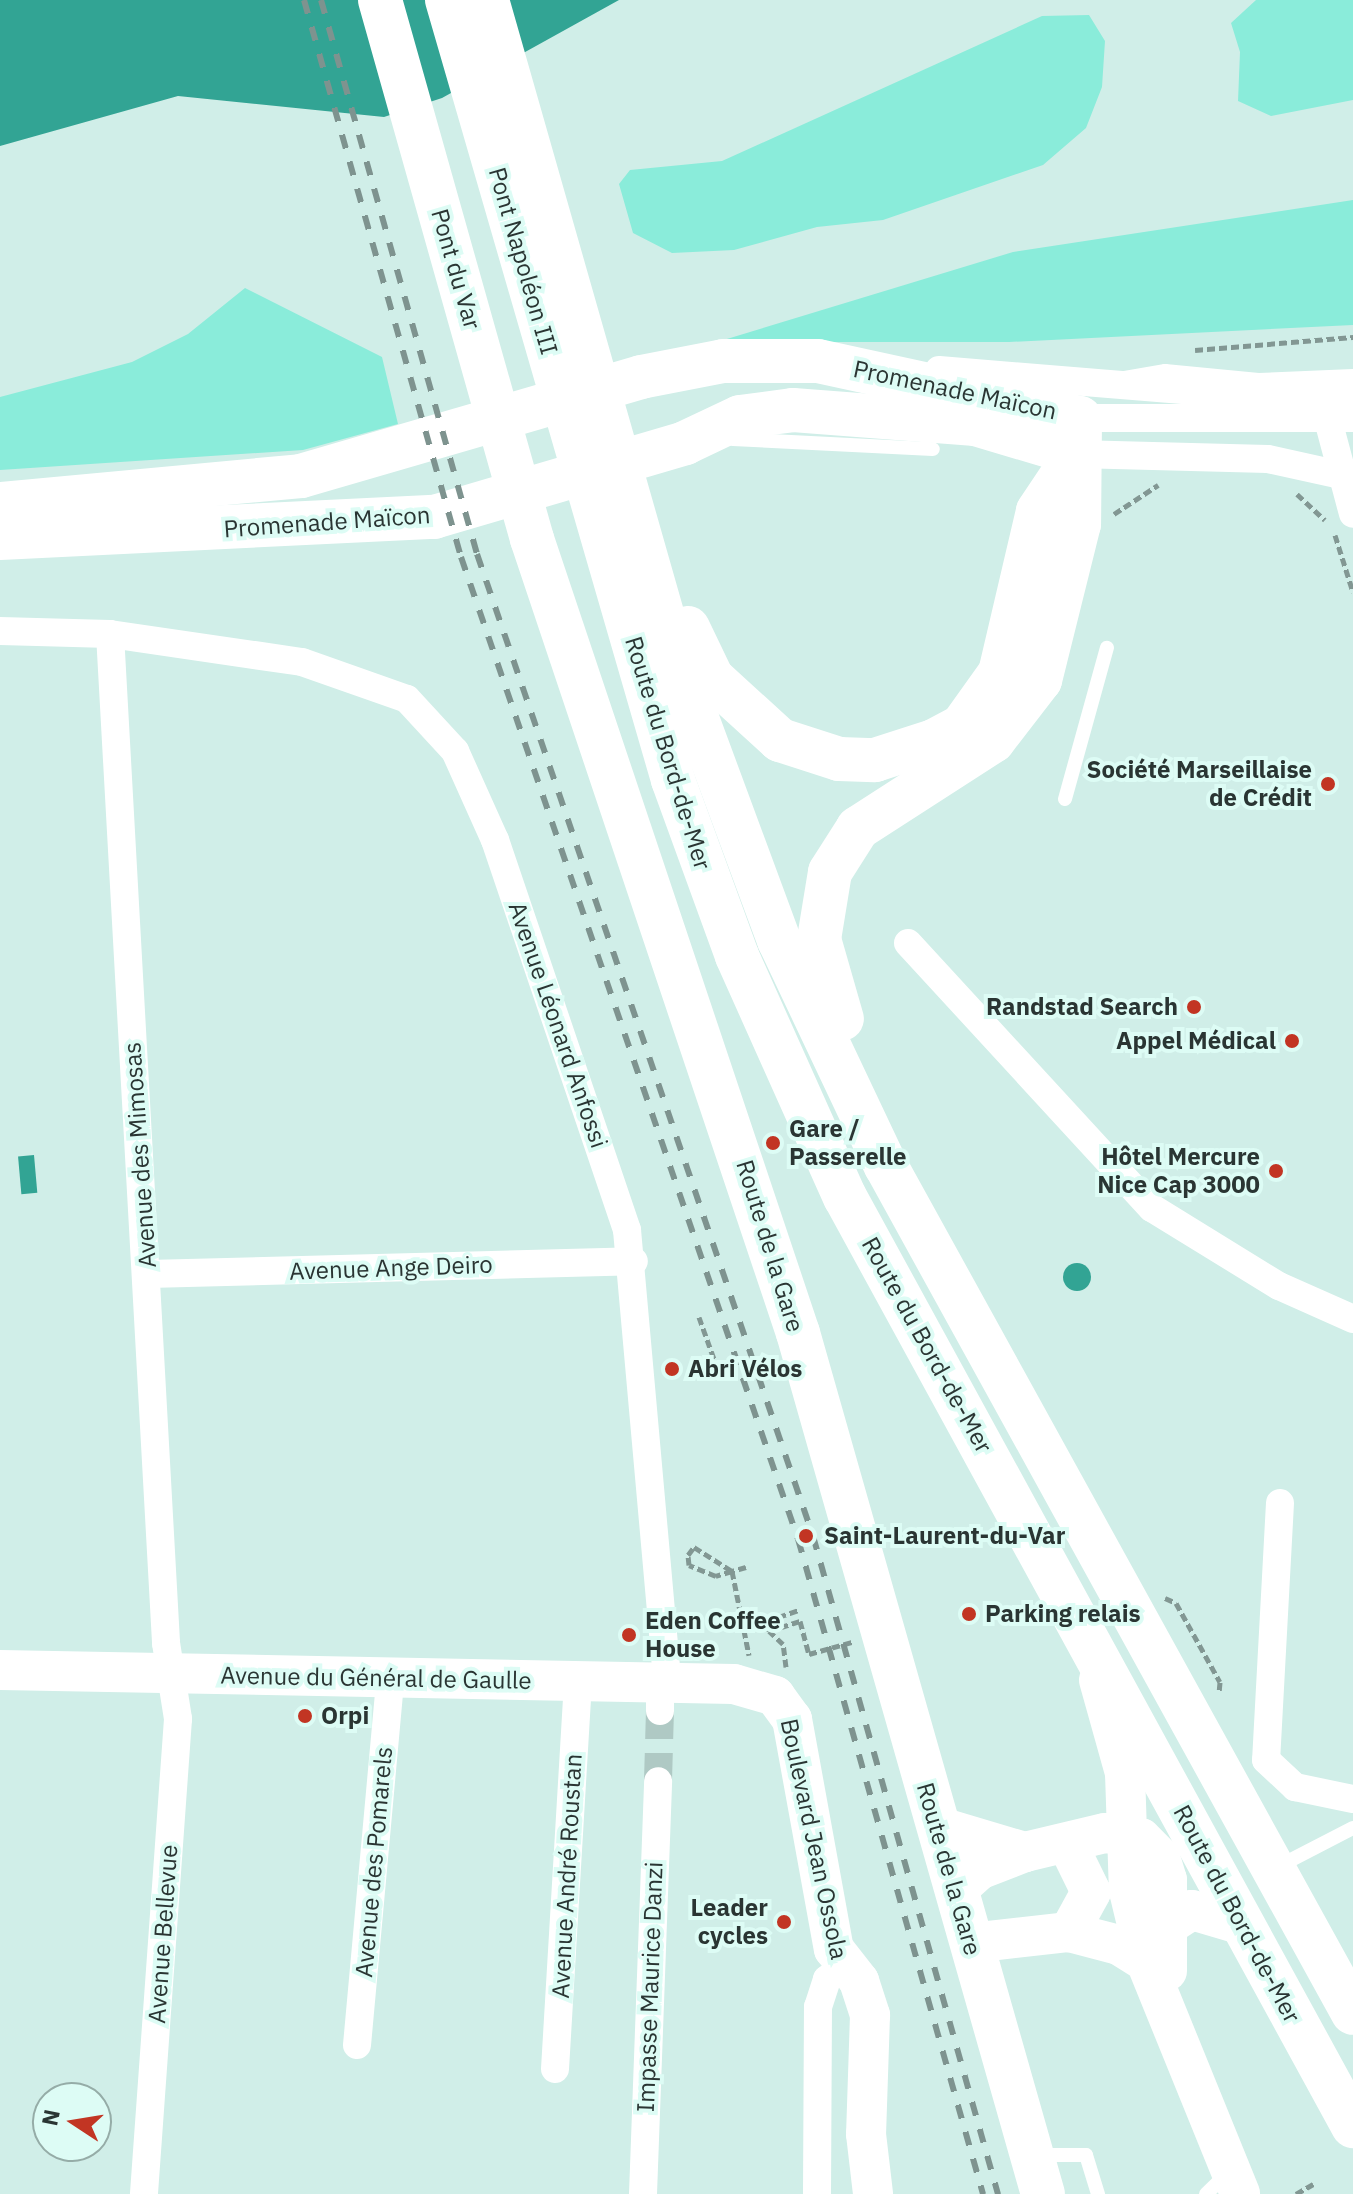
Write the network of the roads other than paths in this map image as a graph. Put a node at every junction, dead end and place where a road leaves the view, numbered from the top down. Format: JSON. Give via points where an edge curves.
{"nodes":[{"id":1,"x":380,"y":0,"type":"edge"},
{"id":2,"x":447,"y":0,"type":"edge"},
{"id":3,"x":487,"y":0,"type":"edge"},
{"id":4,"x":858,"y":369,"type":"junction"},
{"id":5,"x":1353,"y":376,"type":"edge"},
{"id":6,"x":1110,"y":385,"type":"junction"},
{"id":7,"x":1353,"y":394,"type":"edge"},
{"id":8,"x":1340,"y":419,"type":"edge"},
{"id":9,"x":1078,"y":436,"type":"junction"},
{"id":10,"x":685,"y":443,"type":"junction"},
{"id":11,"x":933,"y":449,"type":"dead end"},
{"id":12,"x":1349,"y":470,"type":"edge"},
{"id":13,"x":0,"y":504,"type":"edge"},
{"id":14,"x":1353,"y":514,"type":"edge"},
{"id":15,"x":626,"y":525,"type":"junction"},
{"id":16,"x":0,"y":538,"type":"edge"},
{"id":17,"x":532,"y":539,"type":"joint"},
{"id":18,"x":0,"y":631,"type":"edge"},
{"id":19,"x":110,"y":634,"type":"junction"},
{"id":20,"x":1107,"y":648,"type":"dead end"},
{"id":21,"x":1065,"y":799,"type":"dead end"},
{"id":22,"x":908,"y":943,"type":"dead end"},
{"id":23,"x":634,"y":1261,"type":"junction"},
{"id":24,"x":148,"y":1274,"type":"junction"},
{"id":25,"x":1353,"y":1319,"type":"edge"},
{"id":26,"x":1005,"y":1371,"type":"junction"},
{"id":27,"x":1280,"y":1503,"type":"dead end"},
{"id":28,"x":1088,"y":1638,"type":"junction"},
{"id":29,"x":0,"y":1670,"type":"edge"},
{"id":30,"x":173,"y":1675,"type":"junction"},
{"id":31,"x":390,"y":1679,"type":"junction"},
{"id":32,"x":578,"y":1682,"type":"junction"},
{"id":33,"x":764,"y":1691,"type":"joint"},
{"id":34,"x":662,"y":1692,"type":"junction"},
{"id":35,"x":1218,"y":1767,"type":"junction"},
{"id":36,"x":658,"y":1781,"type":"tunnel mouth"},
{"id":37,"x":1353,"y":1799,"type":"edge"},
{"id":38,"x":937,"y":1826,"type":"junction"},
{"id":39,"x":1353,"y":1828,"type":"edge"},
{"id":40,"x":1126,"y":1834,"type":"junction"},
{"id":41,"x":1068,"y":1845,"type":"junction"},
{"id":42,"x":1025,"y":1852,"type":"junction"},
{"id":43,"x":1289,"y":1861,"type":"junction"},
{"id":44,"x":956,"y":1891,"type":"junction"},
{"id":45,"x":1243,"y":1925,"type":"junction"},
{"id":46,"x":1069,"y":1932,"type":"junction"},
{"id":47,"x":971,"y":1943,"type":"junction"},
{"id":48,"x":1155,"y":1945,"type":"junction"},
{"id":49,"x":1353,"y":1964,"type":"edge"},
{"id":50,"x":845,"y":1966,"type":"junction"},
{"id":51,"x":1353,"y":2013,"type":"edge"},
{"id":52,"x":357,"y":2045,"type":"dead end"},
{"id":53,"x":555,"y":2069,"type":"dead end"},
{"id":54,"x":1353,"y":2126,"type":"edge"},
{"id":55,"x":1037,"y":2175,"type":"edge"},
{"id":56,"x":1230,"y":2188,"type":"edge"},
{"id":57,"x":144,"y":2194,"type":"edge"},
{"id":58,"x":643,"y":2194,"type":"edge"},
{"id":59,"x":817,"y":2194,"type":"edge"},
{"id":60,"x":873,"y":2194,"type":"edge"},
{"id":61,"x":1098,"y":2194,"type":"edge"}],
"edges":[{"from":1,"to":17,"type":"main road","name":"Pont du Var"},
{"from":2,"to":15,"type":"main road","name":"Pont Napoléon III"},
{"from":3,"to":15,"type":"main road","name":"Pont Napoléon III"},
{"from":4,"to":6,"type":"street"},
{"from":4,"to":9,"type":"main road","name":"Promenade Maïcon"},
{"from":4,"to":13,"type":"main road","name":"Promenade Maïcon","via":[[780,359],[682,367],[301,476]]},
{"from":5,"to":6,"type":"lane","via":[[1137,371]]},
{"from":6,"to":7,"type":"street"},
{"from":8,"to":9,"type":"street"},
{"from":8,"to":12,"type":"street"},
{"from":9,"to":10,"type":"main road","name":"Promenade Maïcon","via":[[793,410],[740,417]]},
{"from":9,"to":12,"type":"street"},
{"from":9,"to":15,"type":"main road","via":[[1038,511],[1010,646],[986,700],[962,726],[875,760],[805,751],[736,707],[712,678]]},
{"from":9,"to":26,"type":"main road","via":[[1079,524],[1040,680],[993,741],[858,828],[830,872],[819,916],[823,961],[845,1028]]},
{"from":10,"to":11,"type":"lane","via":[[751,438]]},
{"from":10,"to":16,"type":"main road","name":"Promenade Maïcon","via":[[434,517]]},
{"from":12,"to":14,"type":"street"},
{"from":15,"to":26,"type":"main road","name":"Route du Bord-de-Mer","via":[[779,940],[886,1166]]},
{"from":15,"to":28,"type":"main road","name":"Route du Bord-de-Mer","via":[[673,780],[737,956],[845,1197]]},
{"from":17,"to":38,"type":"main road","name":"Route de la Gare","via":[[613,796],[752,1184]]},
{"from":18,"to":19,"type":"street","name":"Avenue Léonard Anfossi"},
{"from":19,"to":23,"type":"street","name":"Avenue Léonard Anfossi","via":[[314,665],[407,699],[436,724],[495,840]]},
{"from":19,"to":24,"type":"street","name":"Avenue des Mimosas"},
{"from":20,"to":21,"type":"lane"},
{"from":22,"to":25,"type":"street","via":[[1152,1208],[1279,1286]]},
{"from":23,"to":24,"type":"street","name":"Avenue Ange Deiro"},
{"from":23,"to":34,"type":"street","name":"Avenue Léonard Anfossi"},
{"from":24,"to":30,"type":"street","name":"Avenue des Mimosas"},
{"from":26,"to":35,"type":"main road","name":"Route du Bord-de-Mer"},
{"from":27,"to":37,"type":"street","via":[[1266,1760],[1295,1787]]},
{"from":28,"to":40,"type":"main road","via":[[1125,1773]]},
{"from":28,"to":45,"type":"main road","name":"Route du Bord-de-Mer"},
{"from":29,"to":30,"type":"main road","name":"Avenue du Général de Gaulle"},
{"from":30,"to":31,"type":"main road","name":"Avenue du Général de Gaulle"},
{"from":30,"to":57,"type":"street","name":"Avenue Bellevue","via":[[178,1719]]},
{"from":31,"to":32,"type":"main road","name":"Avenue du Général de Gaulle"},
{"from":31,"to":52,"type":"street","name":"Avenue des Pomarels"},
{"from":32,"to":34,"type":"main road","name":"Avenue du Général de Gaulle"},
{"from":32,"to":53,"type":"street","name":"Avenue André Roustan"},
{"from":33,"to":34,"type":"main road","name":"Avenue du Général de Gaulle"},
{"from":33,"to":50,"type":"main road","name":"Boulevard Jean Ossola","via":[[792,1719],[828,1926]]},
{"from":35,"to":43,"type":"main road"},
{"from":35,"to":51,"type":"main road","name":"Route du Bord-de-Mer"},
{"from":36,"to":58,"type":"street","name":"Impasse Maurice Danzi"},
{"from":38,"to":42,"type":"main road"},
{"from":38,"to":44,"type":"main road","name":"Route de la Gare"},
{"from":39,"to":43,"type":"lane"},
{"from":40,"to":41,"type":"main road"},
{"from":40,"to":48,"type":"main road","via":[[1129,1891]]},
{"from":41,"to":42,"type":"main road"},
{"from":41,"to":46,"type":"main road","via":[[1091,1892]]},
{"from":42,"to":44,"type":"main road","via":[[979,1870]]},
{"from":43,"to":49,"type":"main road"},
{"from":44,"to":47,"type":"main road","name":"Route de la Gare"},
{"from":45,"to":48,"type":"main road","via":[[1185,1910]]},
{"from":45,"to":54,"type":"main road","name":"Route du Bord-de-Mer"},
{"from":46,"to":47,"type":"main road"},
{"from":46,"to":48,"type":"main road","via":[[1119,1945]]},
{"from":47,"to":55,"type":"main road","name":"Route de la Gare"},
{"from":48,"to":56,"type":"main road","via":[[1169,2006]]},
{"from":50,"to":59,"type":"street","name":"Boulevard Jean Ossola","via":[[827,1979],[818,2007]]},
{"from":50,"to":60,"type":"main road","via":[[870,2015],[866,2134]]},
{"from":55,"to":61,"type":"lane","via":[[1086,2155]]}]}
